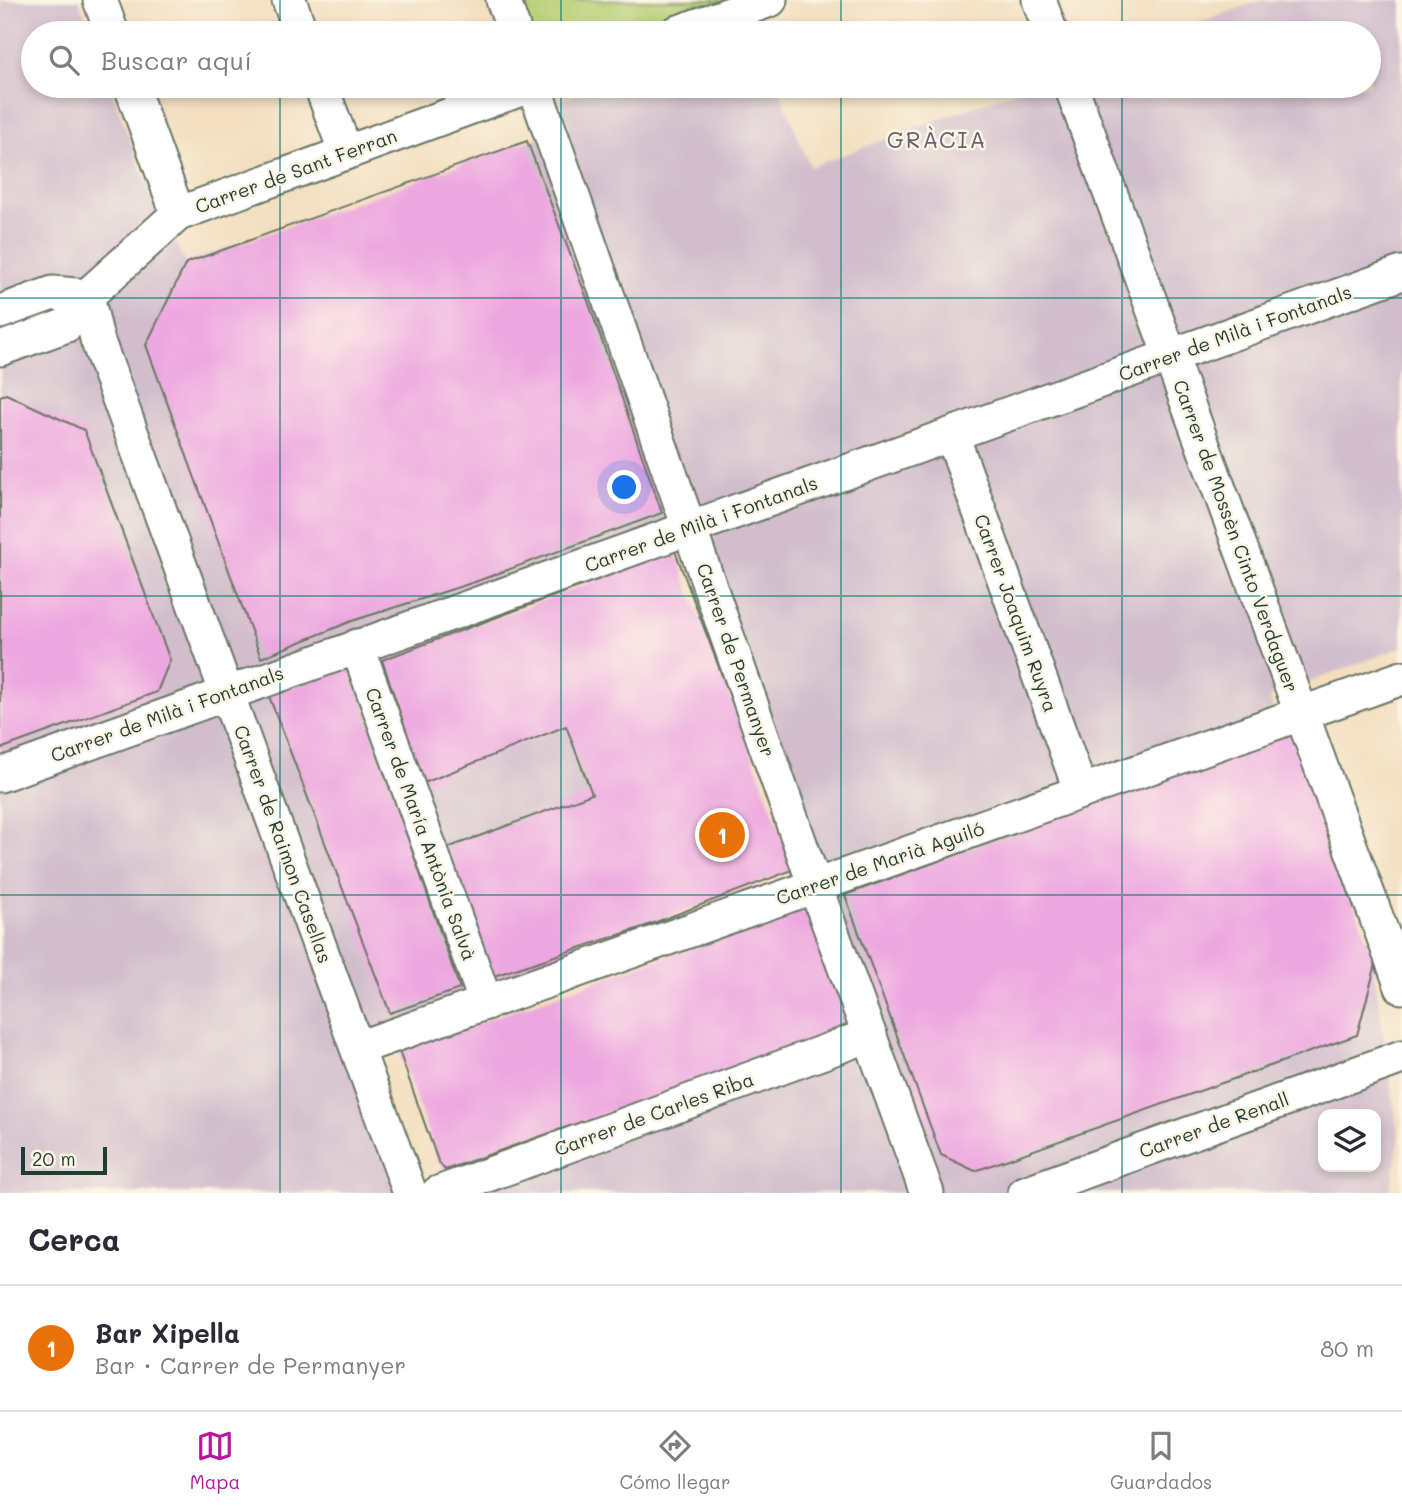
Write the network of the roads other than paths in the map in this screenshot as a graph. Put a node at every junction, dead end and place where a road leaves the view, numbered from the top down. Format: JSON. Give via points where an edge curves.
{"nodes":[{"id":1,"x":100,"y":0,"type":"edge"},
{"id":2,"x":289,"y":0,"type":"edge"},
{"id":3,"x":503,"y":0,"type":"edge"},
{"id":4,"x":770,"y":0,"type":"edge"},
{"id":5,"x":1039,"y":0,"type":"edge"},
{"id":6,"x":108,"y":21,"type":"edge"},
{"id":7,"x":297,"y":21,"type":"edge"},
{"id":8,"x":511,"y":21,"type":"edge"},
{"id":9,"x":710,"y":21,"type":"edge"},
{"id":10,"x":1047,"y":21,"type":"edge"},
{"id":11,"x":135,"y":98,"type":"edge"},
{"id":12,"x":325,"y":98,"type":"edge"},
{"id":13,"x":496,"y":98,"type":"edge"},
{"id":14,"x":538,"y":98,"type":"edge"},
{"id":15,"x":1074,"y":98,"type":"edge"},
{"id":16,"x":346,"y":153,"type":"junction"},
{"id":17,"x":178,"y":214,"type":"junction"},
{"id":18,"x":1402,"y":273,"type":"edge"},
{"id":19,"x":87,"y":296,"type":"junction"},
{"id":20,"x":0,"y":312,"type":"edge"},
{"id":21,"x":0,"y":349,"type":"edge"},
{"id":22,"x":1170,"y":357,"type":"junction"},
{"id":23,"x":952,"y":435,"type":"junction"},
{"id":24,"x":690,"y":529,"type":"junction"},
{"id":25,"x":357,"y":646,"type":"junction"},
{"id":26,"x":1402,"y":678,"type":"edge"},
{"id":27,"x":228,"y":692,"type":"junction"},
{"id":28,"x":1302,"y":714,"type":"junction"},
{"id":29,"x":0,"y":775,"type":"edge"},
{"id":30,"x":1081,"y":792,"type":"junction"},
{"id":31,"x":815,"y":886,"type":"junction"},
{"id":32,"x":1402,"y":987,"type":"edge"},
{"id":33,"x":486,"y":1003,"type":"junction"},
{"id":34,"x":870,"y":1035,"type":"junction"},
{"id":35,"x":358,"y":1048,"type":"junction"},
{"id":36,"x":1402,"y":1057,"type":"edge"},
{"id":37,"x":410,"y":1193,"type":"edge"},
{"id":38,"x":438,"y":1193,"type":"edge"},
{"id":39,"x":927,"y":1193,"type":"edge"},
{"id":40,"x":1025,"y":1193,"type":"edge"}],
"edges":[{"from":1,"to":6,"type":"street"},
{"from":2,"to":7,"type":"street"},
{"from":3,"to":8,"type":"street"},
{"from":4,"to":9,"type":"street"},
{"from":5,"to":10,"type":"street"},
{"from":11,"to":17,"type":"street"},
{"from":12,"to":16,"type":"street"},
{"from":13,"to":16,"type":"street","name":"Carrer de Sant Ferran"},
{"from":14,"to":24,"type":"street","name":"Carrer de Permanyer"},
{"from":15,"to":22,"type":"street","name":"Carrer de Mossèn Cinto Verdaguer"},
{"from":16,"to":17,"type":"street","name":"Carrer de Sant Ferran"},
{"from":17,"to":19,"type":"street","name":"Carrer de Sant Ferran"},
{"from":18,"to":22,"type":"street","name":"Carrer de Milà i Fontanals"},
{"from":19,"to":20,"type":"street","via":[[53,293]]},
{"from":19,"to":21,"type":"street","name":"Carrer de Sant Ferran","via":[[67,325]]},
{"from":19,"to":27,"type":"street","name":"Carrer de Raimon Casellas","via":[[97,339]]},
{"from":22,"to":23,"type":"street","name":"Carrer de Milà i Fontanals"},
{"from":22,"to":28,"type":"street","name":"Carrer de Mossèn Cinto Verdaguer"},
{"from":23,"to":24,"type":"street","name":"Carrer de Milà i Fontanals"},
{"from":23,"to":30,"type":"street","name":"Carrer Joaquim Ruyra"},
{"from":24,"to":25,"type":"street","name":"Carrer de Milà i Fontanals"},
{"from":24,"to":31,"type":"street","name":"Carrer de Permanyer"},
{"from":25,"to":27,"type":"street","name":"Carrer de Milà i Fontanals"},
{"from":25,"to":33,"type":"street","name":"Carrer de María Antònia Salvà"},
{"from":26,"to":28,"type":"street","name":"Carrer de Marià Aguiló"},
{"from":27,"to":29,"type":"street","name":"Carrer de Milà i Fontanals"},
{"from":27,"to":35,"type":"street","name":"Carrer de Raimon Casellas"},
{"from":28,"to":30,"type":"street","name":"Carrer de Marià Aguiló"},
{"from":28,"to":32,"type":"street","name":"Carrer de Mossèn Cinto Verdaguer"},
{"from":30,"to":31,"type":"street","name":"Carrer de Marià Aguiló"},
{"from":31,"to":33,"type":"street","name":"Carrer de Marià Aguiló"},
{"from":31,"to":34,"type":"street","name":"Carrer de Permanyer"},
{"from":33,"to":35,"type":"street","name":"Carrer de Marià Aguiló"},
{"from":34,"to":38,"type":"street","name":"Carrer de Carles Riba"},
{"from":34,"to":39,"type":"street","name":"Carrer de Permanyer"},
{"from":35,"to":37,"type":"street","name":"Carrer de Raimon Casellas"},
{"from":36,"to":40,"type":"street","name":"Carrer de Renall"}]}
